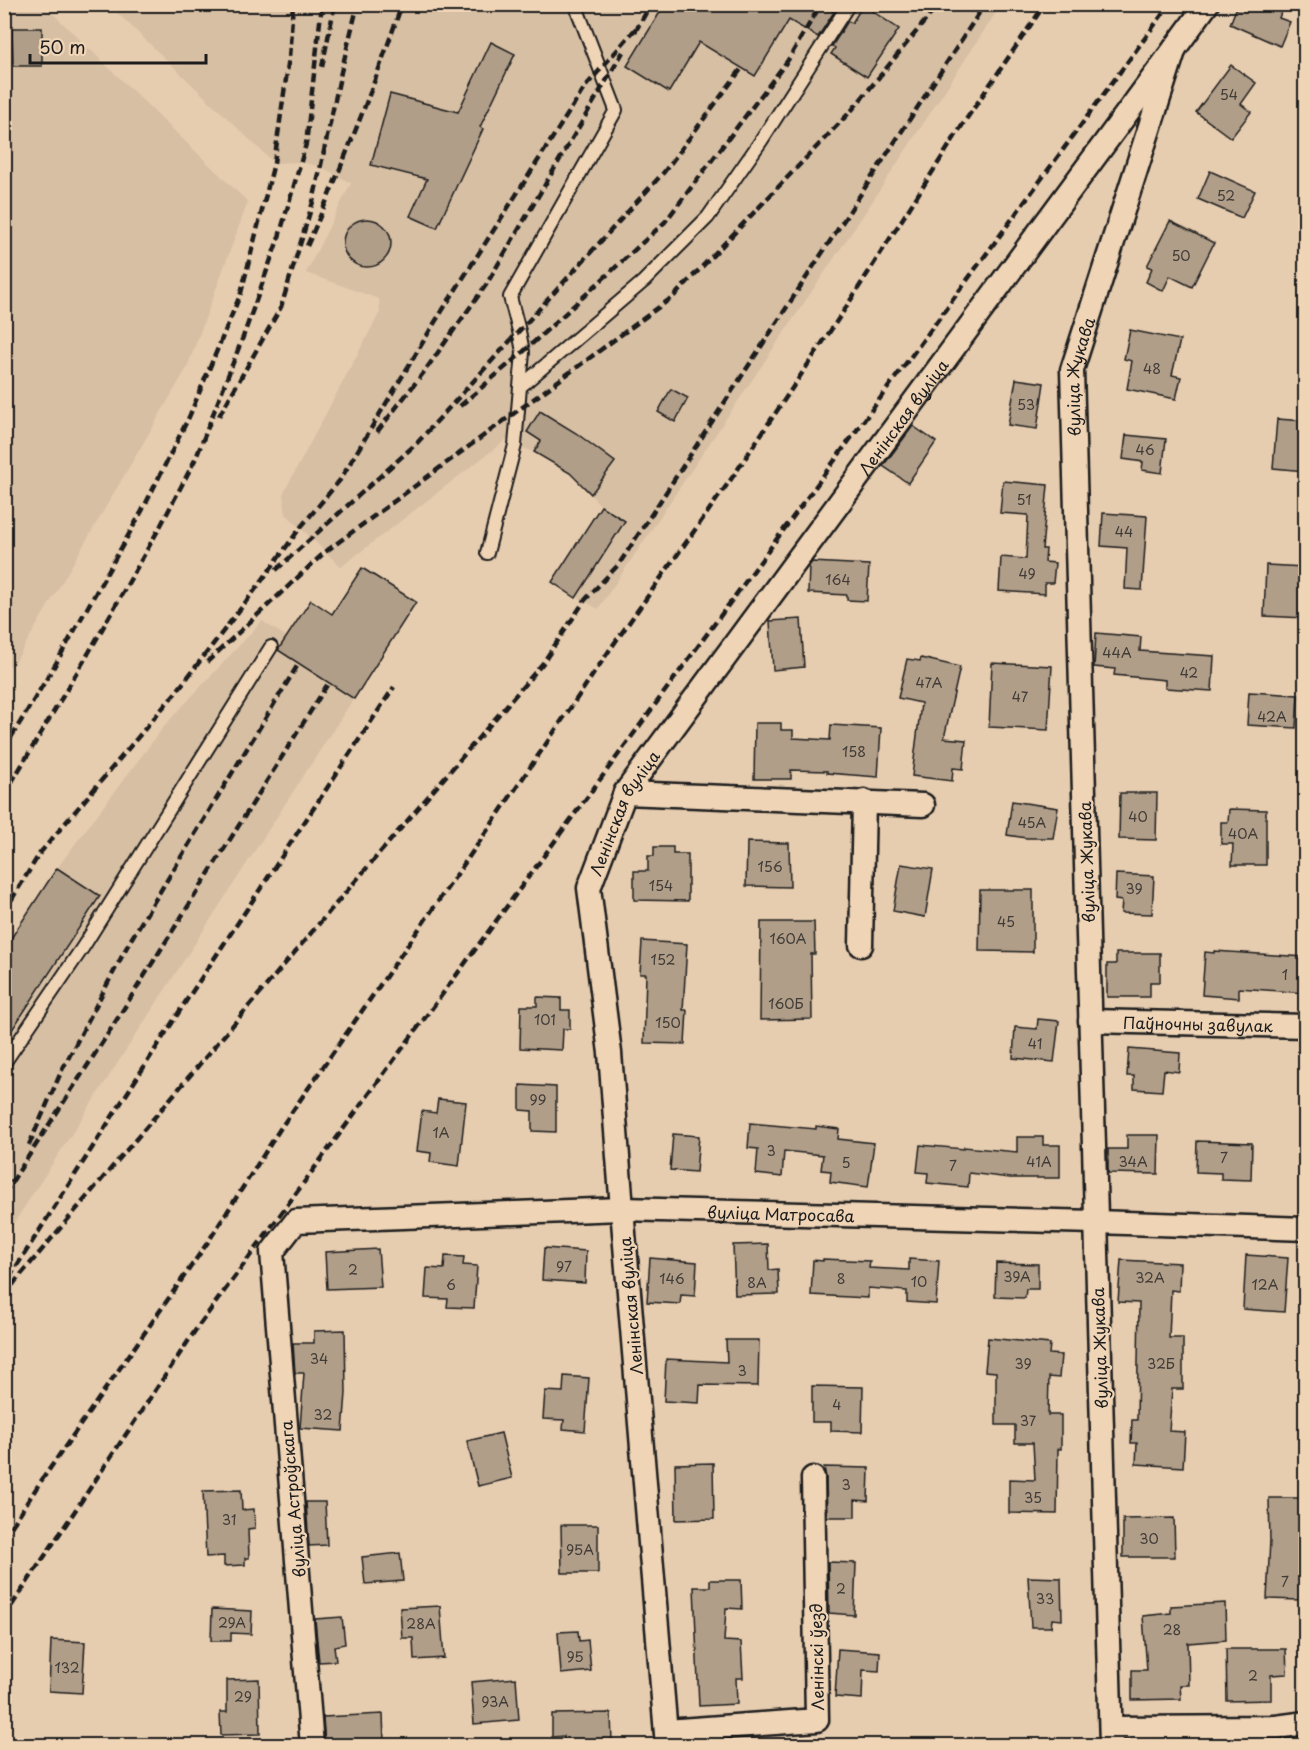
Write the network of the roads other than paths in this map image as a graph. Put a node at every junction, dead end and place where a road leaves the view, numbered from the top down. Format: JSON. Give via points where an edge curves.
{"nodes":[{"id":1,"x":575,"y":4,"type":"edge"},
{"id":2,"x":849,"y":4,"type":"edge"},
{"id":3,"x":1206,"y":4,"type":"edge"},
{"id":4,"x":1175,"y":48,"type":"junction"},
{"id":5,"x":520,"y":387,"type":"junction"},
{"id":6,"x":487,"y":553,"type":"dead end"},
{"id":7,"x":271,"y":647,"type":"dead end"},
{"id":8,"x":625,"y":792,"type":"junction"},
{"id":9,"x":864,"y":801,"type":"junction"},
{"id":10,"x":923,"y":805,"type":"dead end"},
{"id":11,"x":861,"y":945,"type":"dead end"},
{"id":12,"x":1090,"y":1021,"type":"junction"},
{"id":13,"x":1305,"y":1026,"type":"edge"},
{"id":14,"x":4,"y":1063,"type":"edge"},
{"id":15,"x":622,"y":1209,"type":"junction"},
{"id":16,"x":1095,"y":1222,"type":"junction"},
{"id":17,"x":1305,"y":1229,"type":"edge"},
{"id":18,"x":272,"y":1252,"type":"joint"},
{"id":19,"x":813,"y":1478,"type":"dead end"},
{"id":20,"x":1305,"y":1723,"type":"edge"},
{"id":21,"x":1111,"y":1737,"type":"edge"},
{"id":22,"x":666,"y":1738,"type":"edge"},
{"id":23,"x":312,"y":1746,"type":"edge"}],
"edges":[{"from":1,"to":5,"type":"lane","via":[[616,111],[510,297],[524,352]]},
{"from":2,"to":5,"type":"lane","via":[[708,217],[644,280]]},
{"from":3,"to":4,"type":"street","name":"вуліца Жукава"},
{"from":4,"to":8,"type":"street","name":"Ленінская вуліца"},
{"from":4,"to":12,"type":"street","name":"вуліца Жукава","via":[[1072,370]]},
{"from":5,"to":6,"type":"lane","via":[[514,445]]},
{"from":7,"to":14,"type":"lane","via":[[83,946]]},
{"from":8,"to":9,"type":"street"},
{"from":8,"to":15,"type":"street","name":"Ленінская вуліца","via":[[589,888],[610,1053]]},
{"from":9,"to":10,"type":"street"},
{"from":9,"to":11,"type":"street"},
{"from":12,"to":13,"type":"street","name":"Паўночны завулак"},
{"from":12,"to":16,"type":"street","name":"вуліца Жукава"},
{"from":15,"to":16,"type":"street","name":"вуліца Матросава"},
{"from":15,"to":18,"type":"street","name":"вуліца Матросава","via":[[296,1221]]},
{"from":15,"to":22,"type":"street","name":"Ленінская вуліца"},
{"from":16,"to":17,"type":"street","name":"вуліца Матросава"},
{"from":16,"to":21,"type":"street","name":"вуліца Жукава"},
{"from":18,"to":23,"type":"street","name":"вуліца Астроўскага"},
{"from":19,"to":22,"type":"street","name":"Ленінскі ўезд","via":[[818,1720]]},
{"from":20,"to":21,"type":"street"}]}
